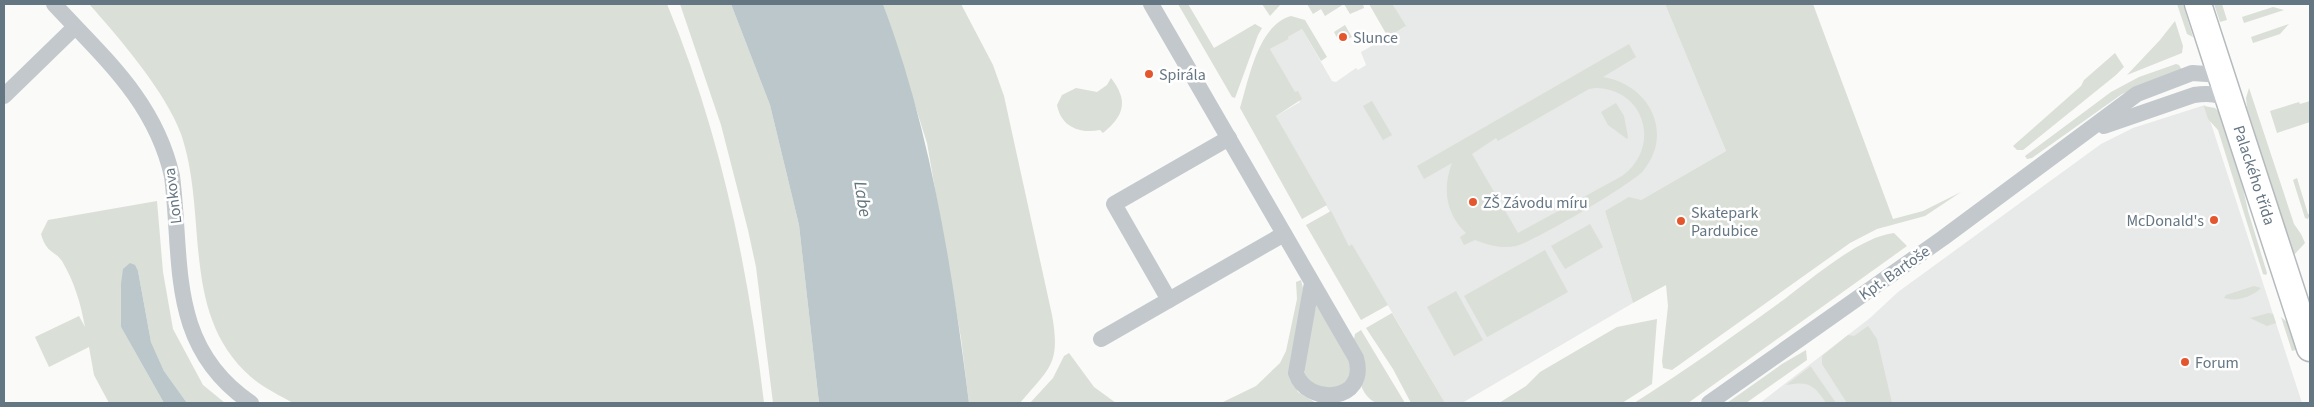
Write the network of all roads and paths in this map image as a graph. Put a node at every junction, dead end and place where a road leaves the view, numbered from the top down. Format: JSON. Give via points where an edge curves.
{"nodes":[{"id":1,"x":54,"y":4,"type":"edge"},
{"id":2,"x":1151,"y":4,"type":"edge"},
{"id":3,"x":2198,"y":4,"type":"edge"},
{"id":4,"x":75,"y":27,"type":"junction"},
{"id":5,"x":2209,"y":38,"type":"junction"},
{"id":6,"x":2188,"y":74,"type":"junction"},
{"id":7,"x":2222,"y":75,"type":"junction"},
{"id":8,"x":4,"y":95,"type":"edge"},
{"id":9,"x":2194,"y":96,"type":"junction"},
{"id":10,"x":2235,"y":112,"type":"junction"},
{"id":11,"x":1229,"y":138,"type":"junction"},
{"id":12,"x":2077,"y":139,"type":"junction"},
{"id":13,"x":1284,"y":234,"type":"junction"},
{"id":14,"x":1312,"y":283,"type":"junction"},
{"id":15,"x":1168,"y":300,"type":"junction"},
{"id":16,"x":1101,"y":339,"type":"dead end"},
{"id":17,"x":2310,"y":348,"type":"edge"},
{"id":18,"x":251,"y":403,"type":"edge"},
{"id":19,"x":1709,"y":403,"type":"edge"}],
"edges":[{"from":1,"to":4,"type":"street","name":"Lonkova"},
{"from":2,"to":11,"type":"street"},
{"from":3,"to":5,"type":"main road","name":"Palackého třída"},
{"from":4,"to":8,"type":"street"},
{"from":4,"to":18,"type":"street","name":"Lonkova","via":[[126,82],[154,122],[172,176],[180,286],[185,311],[207,359],[222,378]]},
{"from":5,"to":6,"type":"street","name":"Kpt. Bartoše","via":[[2208,58],[2201,67]]},
{"from":5,"to":7,"type":"main road","name":"Palackého třída"},
{"from":6,"to":7,"type":"street","name":"Kpt. Bartoše"},
{"from":6,"to":12,"type":"street","name":"Kpt. Bartoše","via":[[2137,94]]},
{"from":7,"to":9,"type":"street","name":"Kpt. Bartoše"},
{"from":7,"to":10,"type":"main road","name":"Palackého třída"},
{"from":9,"to":10,"type":"street","name":"Kpt. Bartoše","via":[[2208,94],[2223,98]]},
{"from":9,"to":12,"type":"street","name":"Kpt. Bartoše","via":[[2127,117]]},
{"from":10,"to":17,"type":"main road","name":"Palackého třída"},
{"from":11,"to":13,"type":"street"},
{"from":11,"to":15,"type":"street","via":[[1114,204]]},
{"from":12,"to":19,"type":"street","name":"Kpt. Bartoše"},
{"from":13,"to":14,"type":"street"},
{"from":13,"to":15,"type":"street"},
{"from":14,"to":14,"type":"street","via":[[1296,373],[1300,386],[1309,395],[1331,400],[1353,387],[1357,363]]},
{"from":15,"to":16,"type":"street"}]}
